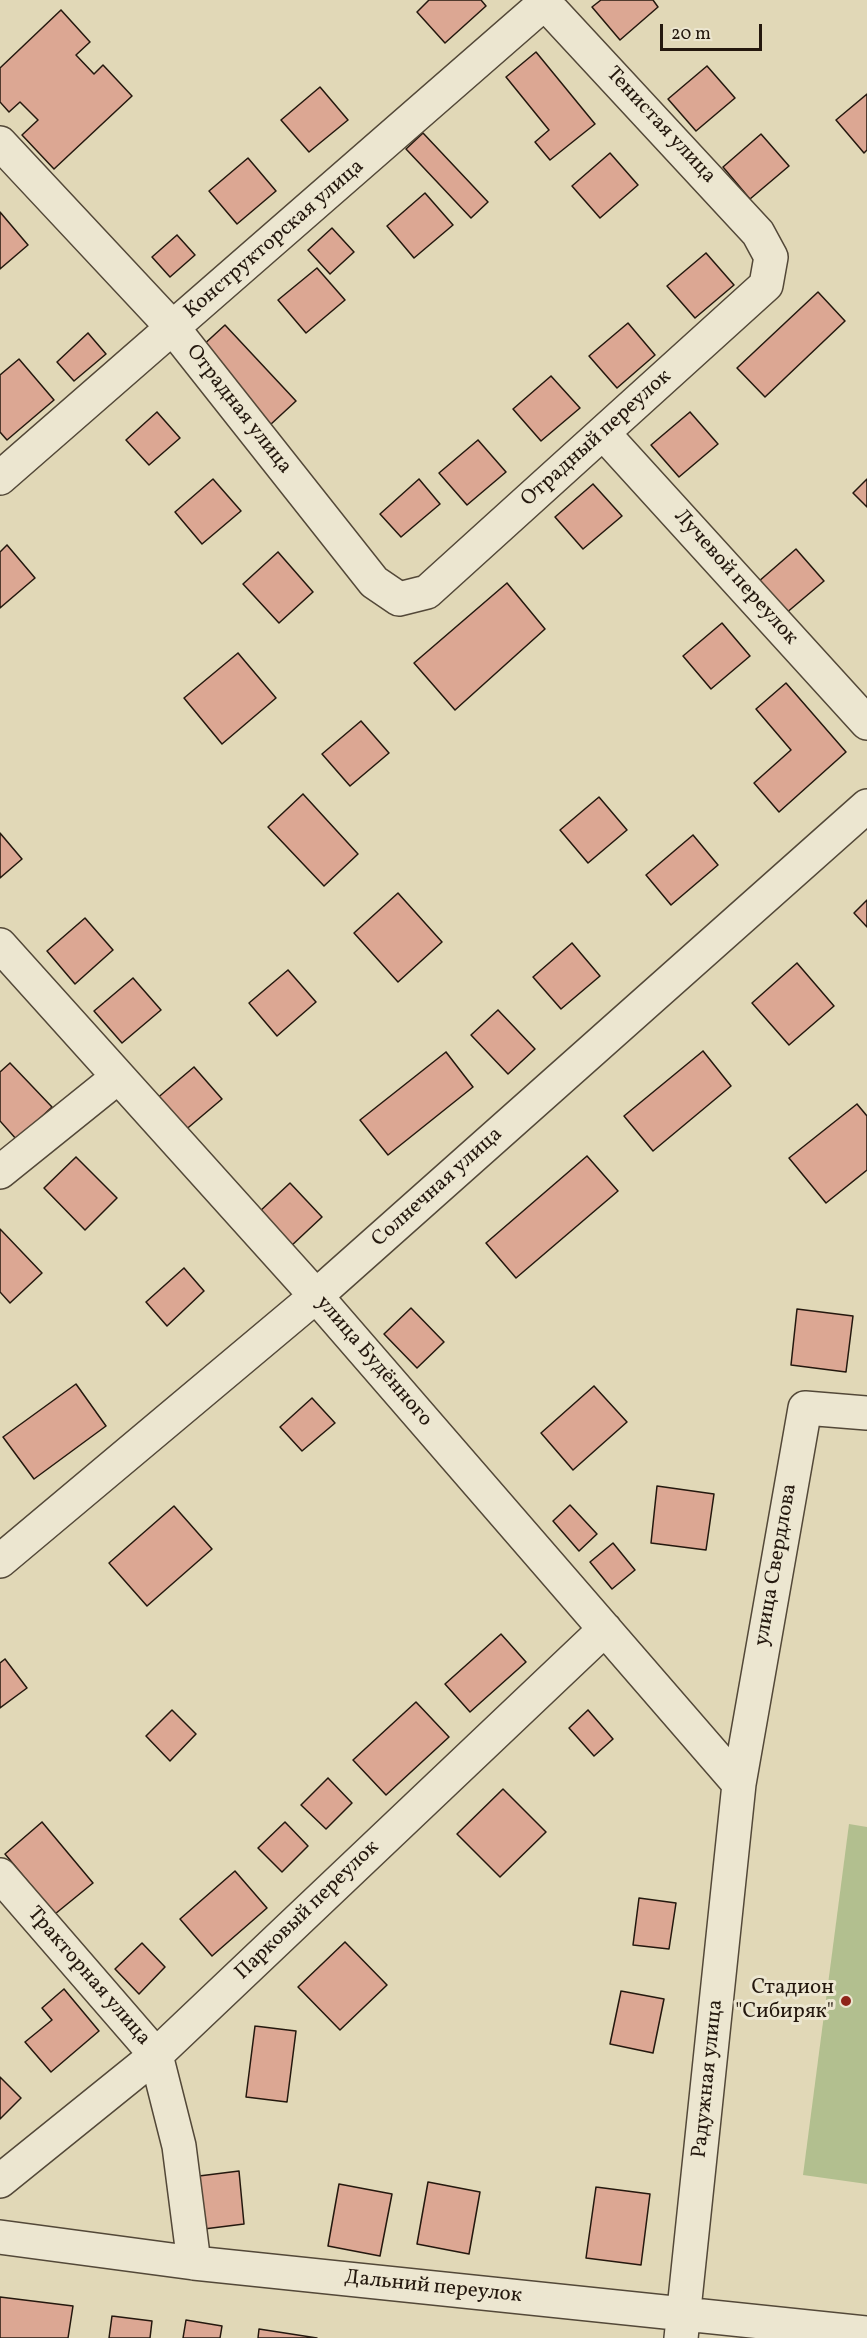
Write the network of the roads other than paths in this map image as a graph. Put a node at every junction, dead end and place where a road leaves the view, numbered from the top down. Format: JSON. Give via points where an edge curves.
{"nodes":[{"id":1,"x":545,"y":1,"type":"edge"},
{"id":2,"x":0,"y":143,"type":"edge"},
{"id":3,"x":771,"y":257,"type":"joint"},
{"id":4,"x":173,"y":328,"type":"junction"},
{"id":5,"x":604,"y":434,"type":"junction"},
{"id":6,"x":3,"y":469,"type":"edge"},
{"id":7,"x":399,"y":599,"type":"joint"},
{"id":8,"x":867,"y":723,"type":"edge"},
{"id":9,"x":867,"y":806,"type":"edge"},
{"id":10,"x":0,"y":945,"type":"edge"},
{"id":11,"x":118,"y":1077,"type":"junction"},
{"id":12,"x":0,"y":1172,"type":"edge"},
{"id":13,"x":316,"y":1296,"type":"junction"},
{"id":14,"x":867,"y":1413,"type":"edge"},
{"id":15,"x":0,"y":1561,"type":"edge"},
{"id":16,"x":605,"y":1629,"type":"junction"},
{"id":17,"x":739,"y":1784,"type":"junction"},
{"id":18,"x":0,"y":1875,"type":"edge"},
{"id":19,"x":156,"y":2055,"type":"junction"},
{"id":20,"x":0,"y":2181,"type":"edge"},
{"id":21,"x":0,"y":2236,"type":"edge"},
{"id":22,"x":194,"y":2263,"type":"junction"},
{"id":23,"x":683,"y":2326,"type":"edge"},
{"id":24,"x":867,"y":2333,"type":"edge"}],
"edges":[{"from":1,"to":3,"type":"street","name":"Тенистая улица","via":[[758,233]]},
{"from":1,"to":4,"type":"street","name":"Конструкторская улица"},
{"from":2,"to":4,"type":"street","name":"Отрадная улица"},
{"from":3,"to":5,"type":"street","name":"Отрадный переулок","via":[[766,285]]},
{"from":4,"to":6,"type":"street","name":"Конструкторская улица"},
{"from":4,"to":7,"type":"street","name":"Отрадная улица","via":[[374,582]]},
{"from":5,"to":7,"type":"street","name":"Отрадный переулок","via":[[427,592]]},
{"from":5,"to":8,"type":"street","name":"Лучевой переулок"},
{"from":9,"to":13,"type":"street","name":"Солнечная улица"},
{"from":10,"to":11,"type":"street","name":"улица Будённого"},
{"from":11,"to":12,"type":"street"},
{"from":11,"to":13,"type":"street","name":"улица Будённого"},
{"from":13,"to":15,"type":"street","name":"Солнечная улица"},
{"from":13,"to":16,"type":"street","name":"улица Будённого"},
{"from":14,"to":17,"type":"street","name":"улица Свердлова","via":[[805,1408]]},
{"from":16,"to":17,"type":"street","name":"улица Будённого"},
{"from":16,"to":19,"type":"street","name":"Парковый переулок"},
{"from":17,"to":23,"type":"street","name":"Радужная улица"},
{"from":18,"to":19,"type":"street","name":"Тракторная улица"},
{"from":19,"to":20,"type":"street","name":"Парковый переулок"},
{"from":19,"to":22,"type":"street","name":"Тракторная улица","via":[[179,2146]]},
{"from":21,"to":22,"type":"street","name":"Дальний переулок"},
{"from":22,"to":23,"type":"street","name":"Дальний переулок"},
{"from":23,"to":24,"type":"street","name":"Дальний переулок"}]}
